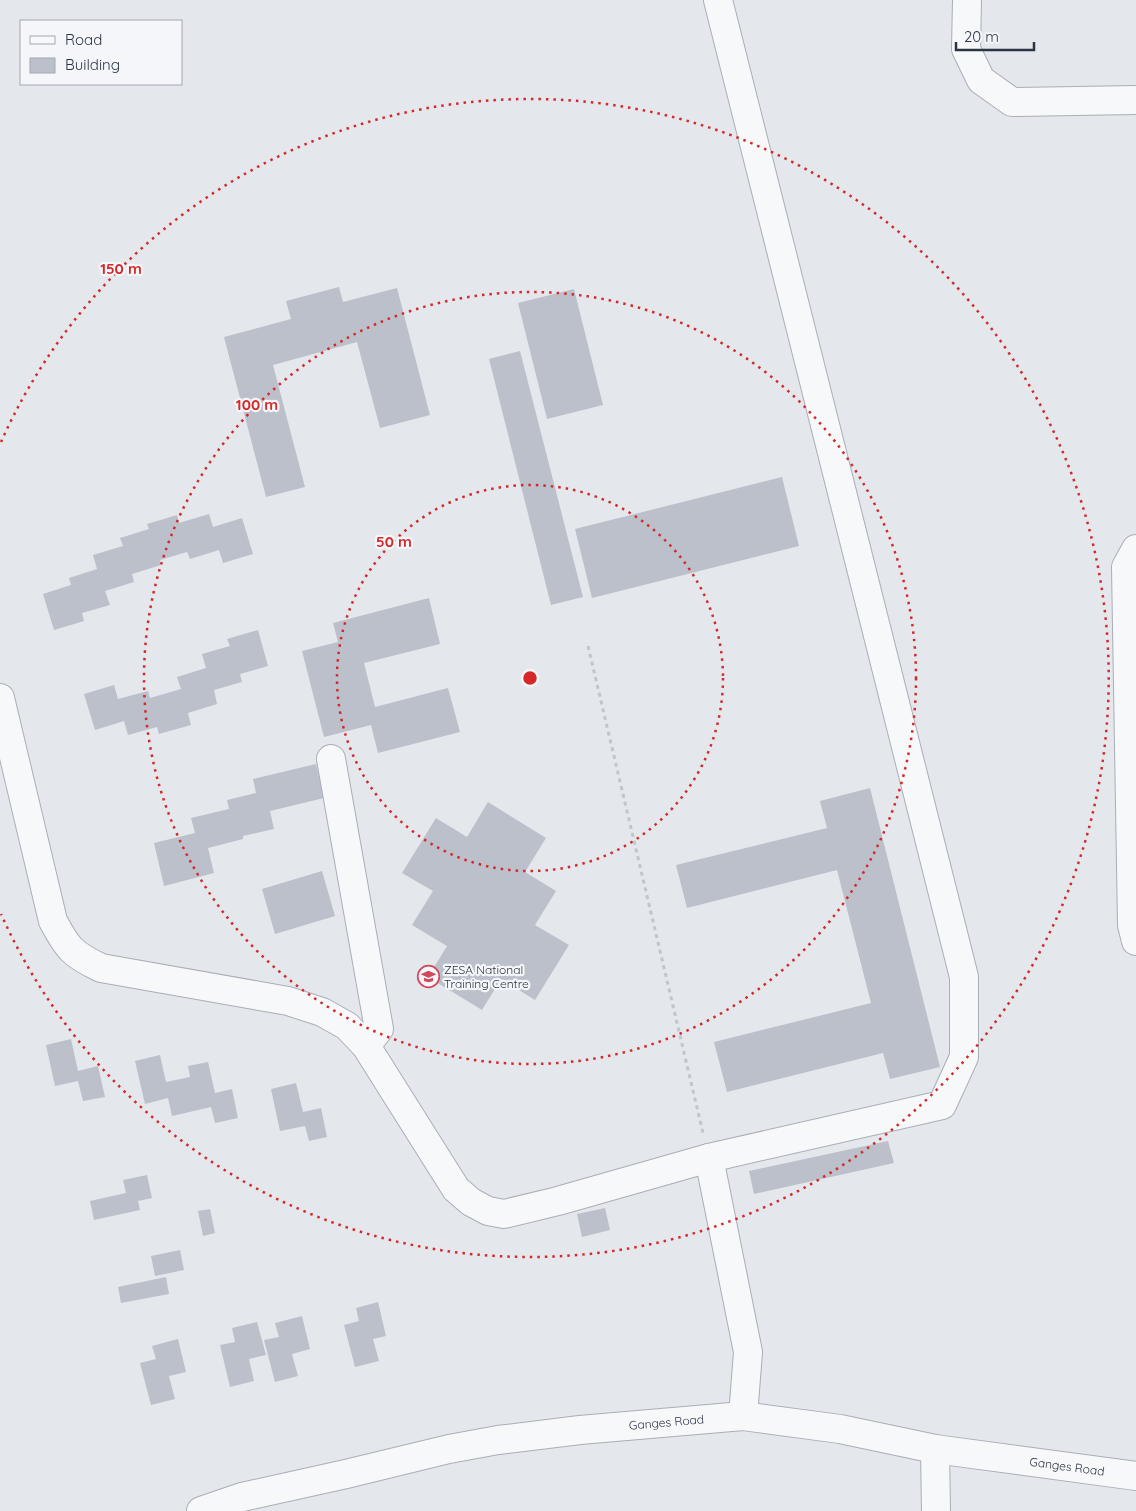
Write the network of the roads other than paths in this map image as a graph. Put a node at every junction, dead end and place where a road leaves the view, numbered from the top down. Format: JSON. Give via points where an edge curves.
{"nodes":[{"id":1,"x":718,"y":0,"type":"edge"},
{"id":2,"x":967,"y":0,"type":"edge"},
{"id":3,"x":1136,"y":100,"type":"edge"},
{"id":4,"x":1136,"y":549,"type":"edge"},
{"id":5,"x":0,"y":698,"type":"edge"},
{"id":6,"x":331,"y":759,"type":"dead end"},
{"id":7,"x":1136,"y":941,"type":"edge"},
{"id":8,"x":366,"y":1046,"type":"junction"},
{"id":9,"x":709,"y":1158,"type":"junction"},
{"id":10,"x":743,"y":1416,"type":"junction"},
{"id":11,"x":935,"y":1449,"type":"junction"},
{"id":12,"x":1136,"y":1476,"type":"edge"},
{"id":13,"x":201,"y":1511,"type":"edge"},
{"id":14,"x":936,"y":1511,"type":"edge"}],
"edges":[{"from":1,"to":9,"type":"street","via":[[964,977],[964,1057],[942,1105]]},
{"from":2,"to":3,"type":"street","via":[[966,49],[981,80],[1012,102]]},
{"from":4,"to":7,"type":"street","via":[[1126,567],[1132,924]]},
{"from":5,"to":8,"type":"street","via":[[53,921],[66,945],[81,959],[101,968],[288,1001],[322,1012],[346,1026]]},
{"from":6,"to":8,"type":"street","via":[[379,1029]]},
{"from":8,"to":9,"type":"street","via":[[456,1189],[488,1211],[504,1214]]},
{"from":9,"to":10,"type":"street","via":[[748,1352]]},
{"from":10,"to":11,"type":"street","name":"Ganges Road","via":[[840,1429]]},
{"from":10,"to":13,"type":"street","name":"Ganges Road","via":[[498,1440],[242,1497]]},
{"from":11,"to":12,"type":"street","name":"Ganges Road"},
{"from":11,"to":14,"type":"street"}]}
